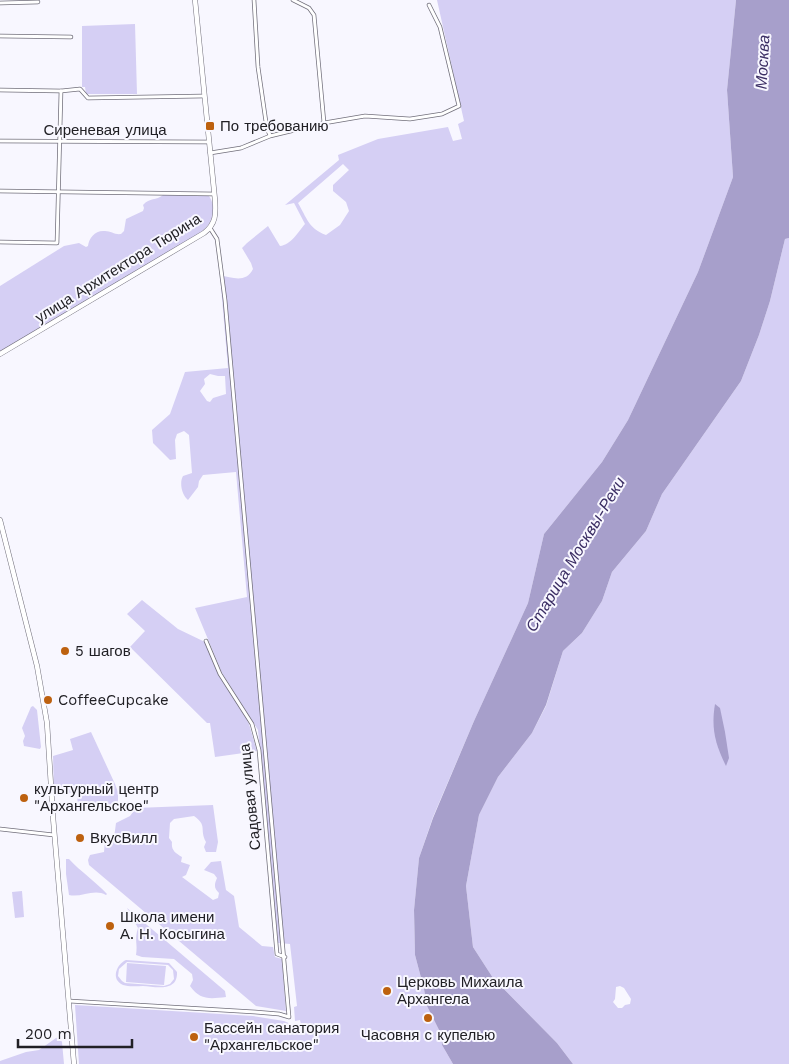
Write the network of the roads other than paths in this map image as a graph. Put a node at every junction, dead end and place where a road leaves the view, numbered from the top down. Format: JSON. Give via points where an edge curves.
{"nodes":[{"id":1,"x":194,"y":0,"type":"edge"},
{"id":2,"x":254,"y":0,"type":"edge"},
{"id":3,"x":293,"y":0,"type":"edge"},
{"id":4,"x":0,"y":2,"type":"edge"},
{"id":5,"x":38,"y":2,"type":"dead end"},
{"id":6,"x":430,"y":5,"type":"dead end"},
{"id":7,"x":0,"y":36,"type":"edge"},
{"id":8,"x":71,"y":37,"type":"dead end"},
{"id":9,"x":0,"y":90,"type":"edge"},
{"id":10,"x":61,"y":91,"type":"junction"},
{"id":11,"x":204,"y":96,"type":"junction"},
{"id":12,"x":324,"y":123,"type":"junction"},
{"id":13,"x":270,"y":136,"type":"junction"},
{"id":14,"x":0,"y":141,"type":"edge"},
{"id":15,"x":59,"y":141,"type":"junction"},
{"id":16,"x":209,"y":142,"type":"junction"},
{"id":17,"x":210,"y":153,"type":"junction"},
{"id":18,"x":0,"y":191,"type":"edge"},
{"id":19,"x":59,"y":192,"type":"junction"},
{"id":20,"x":215,"y":194,"type":"junction"},
{"id":21,"x":210,"y":228,"type":"junction"},
{"id":22,"x":0,"y":242,"type":"edge"},
{"id":23,"x":0,"y":354,"type":"edge"},
{"id":24,"x":0,"y":520,"type":"edge"},
{"id":25,"x":2,"y":540,"type":"edge"},
{"id":26,"x":206,"y":641,"type":"dead end"},
{"id":27,"x":0,"y":829,"type":"edge"},
{"id":28,"x":54,"y":835,"type":"junction"},
{"id":29,"x":285,"y":957,"type":"junction"},
{"id":30,"x":69,"y":1001,"type":"junction"},
{"id":31,"x":74,"y":1064,"type":"edge"}],
"edges":[{"from":1,"to":11,"type":"street","name":"улица Архитектора Тюрина"},
{"from":2,"to":13,"type":"street","via":[[258,67]]},
{"from":3,"to":12,"type":"street","via":[[309,8],[314,15]]},
{"from":4,"to":5,"type":"street"},
{"from":6,"to":12,"type":"street","via":[[440,27],[458,106],[442,114],[410,119],[365,116]]},
{"from":7,"to":8,"type":"street"},
{"from":9,"to":10,"type":"street"},
{"from":10,"to":11,"type":"street","via":[[80,89],[88,98]]},
{"from":10,"to":15,"type":"street"},
{"from":11,"to":16,"type":"street","name":"улица Архитектора Тюрина"},
{"from":12,"to":13,"type":"street"},
{"from":13,"to":17,"type":"street","via":[[241,148]]},
{"from":14,"to":15,"type":"street","name":"Сиреневая улица"},
{"from":15,"to":16,"type":"street","name":"Сиреневая улица"},
{"from":15,"to":19,"type":"street"},
{"from":16,"to":17,"type":"street","name":"улица Архитектора Тюрина"},
{"from":17,"to":20,"type":"street","name":"улица Архитектора Тюрина"},
{"from":18,"to":19,"type":"street"},
{"from":19,"to":20,"type":"street"},
{"from":19,"to":22,"type":"street","via":[[58,243]]},
{"from":20,"to":21,"type":"street","name":"улица Архитектора Тюрина","via":[[215,217]]},
{"from":21,"to":23,"type":"street","name":"улица Архитектора Тюрина"},
{"from":21,"to":29,"type":"street","via":[[217,239],[225,300]]},
{"from":24,"to":25,"type":"street"},
{"from":25,"to":28,"type":"street","via":[[44,702]]},
{"from":26,"to":29,"type":"street","name":"Садовая улица","via":[[220,674],[252,724],[259,750],[277,954]]},
{"from":27,"to":28,"type":"street"},
{"from":28,"to":30,"type":"street"},
{"from":29,"to":30,"type":"street","via":[[289,1017],[255,1012]]},
{"from":30,"to":31,"type":"street"}]}
